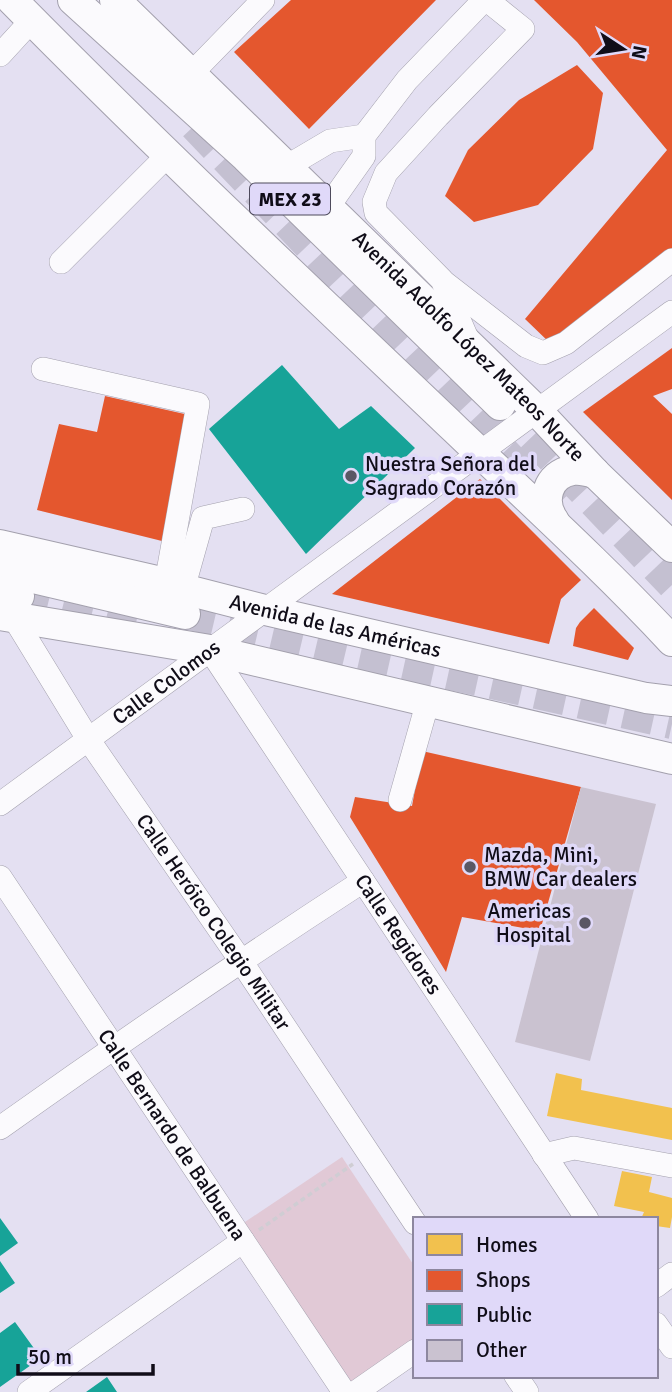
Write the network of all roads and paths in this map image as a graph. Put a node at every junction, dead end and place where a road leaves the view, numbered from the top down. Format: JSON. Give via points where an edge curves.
{"nodes":[{"id":1,"x":73,"y":0,"type":"edge"},
{"id":2,"x":115,"y":0,"type":"edge"},
{"id":3,"x":263,"y":0,"type":"edge"},
{"id":4,"x":486,"y":0,"type":"edge"},
{"id":5,"x":22,"y":5,"type":"edge"},
{"id":6,"x":0,"y":13,"type":"edge"},
{"id":7,"x":0,"y":55,"type":"edge"},
{"id":8,"x":191,"y":74,"type":"junction"},
{"id":9,"x":364,"y":146,"type":"junction"},
{"id":10,"x":168,"y":155,"type":"junction"},
{"id":11,"x":286,"y":167,"type":"junction"},
{"id":12,"x":386,"y":173,"type":"junction"},
{"id":13,"x":328,"y":207,"type":"junction"},
{"id":14,"x":672,"y":260,"type":"edge"},
{"id":15,"x":61,"y":262,"type":"dead end"},
{"id":16,"x":442,"y":280,"type":"junction"},
{"id":17,"x":672,"y":312,"type":"edge"},
{"id":18,"x":471,"y":347,"type":"junction"},
{"id":19,"x":43,"y":369,"type":"dead end"},
{"id":20,"x":500,"y":405,"type":"tunnel mouth"},
{"id":21,"x":537,"y":411,"type":"junction"},
{"id":22,"x":480,"y":453,"type":"junction"},
{"id":23,"x":595,"y":473,"type":"junction"},
{"id":24,"x":243,"y":509,"type":"dead end"},
{"id":25,"x":554,"y":521,"type":"junction"},
{"id":26,"x":0,"y":545,"type":"edge"},
{"id":27,"x":672,"y":547,"type":"edge"},
{"id":28,"x":0,"y":570,"type":"edge"},
{"id":29,"x":178,"y":596,"type":"junction"},
{"id":30,"x":8,"y":605,"type":"edge"},
{"id":31,"x":265,"y":610,"type":"junction"},
{"id":32,"x":672,"y":641,"type":"edge"},
{"id":33,"x":210,"y":650,"type":"junction"},
{"id":34,"x":428,"y":701,"type":"junction"},
{"id":35,"x":672,"y":701,"type":"edge"},
{"id":36,"x":88,"y":739,"type":"junction"},
{"id":37,"x":672,"y":759,"type":"edge"},
{"id":38,"x":400,"y":800,"type":"dead end"},
{"id":39,"x":0,"y":804,"type":"edge"},
{"id":40,"x":0,"y":877,"type":"edge"},
{"id":41,"x":363,"y":881,"type":"junction"},
{"id":42,"x":241,"y":961,"type":"junction"},
{"id":43,"x":113,"y":1047,"type":"junction"},
{"id":44,"x":0,"y":1128,"type":"edge"},
{"id":45,"x":369,"y":1154,"type":"junction"},
{"id":46,"x":544,"y":1154,"type":"junction"},
{"id":47,"x":672,"y":1166,"type":"edge"},
{"id":48,"x":586,"y":1217,"type":"edge"},
{"id":49,"x":413,"y":1220,"type":"edge"},
{"id":50,"x":243,"y":1241,"type":"junction"},
{"id":51,"x":658,"y":1327,"type":"edge"},
{"id":52,"x":672,"y":1347,"type":"edge"},
{"id":53,"x":413,"y":1352,"type":"edge"},
{"id":54,"x":341,"y":1390,"type":"edge"},
{"id":55,"x":29,"y":1392,"type":"edge"}],
"edges":[{"from":1,"to":20,"type":"main road","name":"Avenida Adolfo López Mateos Norte","number":"MEX 23","via":[[246,157]]},
{"from":2,"to":8,"type":"main road","name":"Avenida Adolfo López Mateos Norte"},
{"from":3,"to":8,"type":"street"},
{"from":4,"to":9,"type":"street","via":[[407,80]]},
{"from":4,"to":12,"type":"street","via":[[523,29]]},
{"from":5,"to":6,"type":"street"},
{"from":5,"to":7,"type":"street"},
{"from":5,"to":10,"type":"main road"},
{"from":8,"to":11,"type":"main road","name":"Avenida Adolfo López Mateos Norte"},
{"from":9,"to":11,"type":"street","via":[[330,141]]},
{"from":9,"to":12,"type":"street"},
{"from":9,"to":13,"type":"street"},
{"from":10,"to":15,"type":"street"},
{"from":10,"to":22,"type":"main road"},
{"from":11,"to":13,"type":"main road","name":"Avenida Adolfo López Mateos Norte"},
{"from":12,"to":16,"type":"street","via":[[374,202],[376,213]]},
{"from":13,"to":18,"type":"main road","name":"Avenida Adolfo López Mateos Norte"},
{"from":14,"to":16,"type":"street","via":[[566,343],[543,353],[526,346]]},
{"from":16,"to":18,"type":"street"},
{"from":17,"to":21,"type":"street","name":"Calle Colomos"},
{"from":18,"to":21,"type":"main road","name":"Avenida Adolfo López Mateos Norte"},
{"from":19,"to":29,"type":"street","via":[[198,404]]},
{"from":21,"to":22,"type":"street","name":"Calle Colomos"},
{"from":21,"to":23,"type":"main road","name":"Avenida Adolfo López Mateos Norte"},
{"from":22,"to":25,"type":"main road"},
{"from":22,"to":31,"type":"street","name":"Calle Colomos"},
{"from":23,"to":25,"type":"main road","via":[[571,470],[551,483],[546,499]]},
{"from":23,"to":27,"type":"main road","name":"Avenida Adolfo López Mateos Norte"},
{"from":24,"to":29,"type":"street","via":[[202,518]]},
{"from":25,"to":32,"type":"main road"},
{"from":26,"to":29,"type":"main road","name":"Avenida de las Américas"},
{"from":28,"to":29,"type":"main road","name":"Avenida de las Américas"},
{"from":29,"to":31,"type":"main road","name":"Avenida de las Américas"},
{"from":30,"to":33,"type":"main road"},
{"from":30,"to":36,"type":"street","name":"Calle Heróico Colegio Militar"},
{"from":31,"to":33,"type":"street","name":"Calle Colomos"},
{"from":31,"to":35,"type":"main road","name":"Avenida de las Américas"},
{"from":33,"to":34,"type":"main road"},
{"from":33,"to":36,"type":"street","name":"Calle Colomos"},
{"from":33,"to":41,"type":"street","name":"Calle Regidores"},
{"from":34,"to":37,"type":"main road"},
{"from":34,"to":38,"type":"street"},
{"from":36,"to":39,"type":"street","name":"Calle Colomos"},
{"from":36,"to":42,"type":"street","name":"Calle Heróico Colegio Militar"},
{"from":40,"to":43,"type":"street","name":"Calle Bernardo de Balbuena"},
{"from":41,"to":42,"type":"street"},
{"from":41,"to":46,"type":"street","name":"Calle Regidores"},
{"from":42,"to":43,"type":"street"},
{"from":42,"to":45,"type":"street","name":"Calle Heróico Colegio Militar"},
{"from":43,"to":44,"type":"street"},
{"from":43,"to":50,"type":"street","name":"Calle Bernardo de Balbuena"},
{"from":45,"to":49,"type":"street","name":"Calle Heróico Colegio Militar"},
{"from":45,"to":50,"type":"path"},
{"from":46,"to":47,"type":"street","via":[[574,1148]]},
{"from":46,"to":48,"type":"street","name":"Calle Regidores"},
{"from":50,"to":54,"type":"street","name":"Calle Bernardo de Balbuena"},
{"from":50,"to":55,"type":"street"},
{"from":51,"to":52,"type":"street"},
{"from":53,"to":54,"type":"street"}]}
